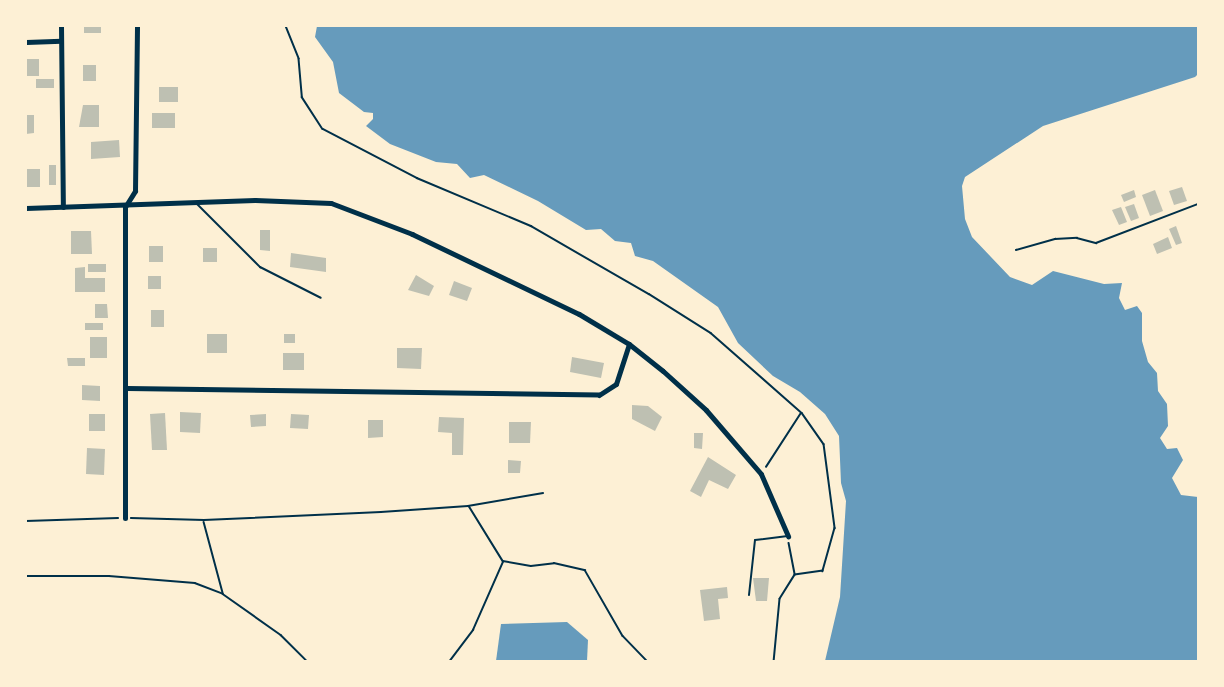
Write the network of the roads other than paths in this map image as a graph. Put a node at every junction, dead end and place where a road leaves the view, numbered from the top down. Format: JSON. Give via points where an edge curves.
{"nodes":[{"id":1,"x":61,"y":26,"type":"edge"},
{"id":2,"x":137,"y":26,"type":"edge"},
{"id":3,"x":61,"y":41,"type":"junction"},
{"id":4,"x":26,"y":42,"type":"edge"},
{"id":5,"x":196,"y":203,"type":"junction"},
{"id":6,"x":63,"y":207,"type":"junction"},
{"id":7,"x":125,"y":207,"type":"junction"},
{"id":8,"x":26,"y":208,"type":"edge"},
{"id":9,"x":321,"y":298,"type":"dead end"},
{"id":10,"x":629,"y":344,"type":"junction"},
{"id":11,"x":127,"y":388,"type":"junction"},
{"id":12,"x":125,"y":518,"type":"road end"},
{"id":13,"x":788,"y":536,"type":"joint"},
{"id":14,"x":749,"y":595,"type":"dead end"}],
"edges":[{"from":1,"to":3,"type":"street"},
{"from":2,"to":7,"type":"street","via":[[135,191]]},
{"from":3,"to":4,"type":"street"},
{"from":3,"to":6,"type":"street"},
{"from":5,"to":7,"type":"street"},
{"from":5,"to":9,"type":"lane","via":[[260,267]]},
{"from":5,"to":10,"type":"street","via":[[331,203],[412,234],[533,290]]},
{"from":6,"to":7,"type":"street"},
{"from":6,"to":8,"type":"street"},
{"from":7,"to":11,"type":"street"},
{"from":10,"to":11,"type":"street","via":[[616,384],[599,395]]},
{"from":10,"to":13,"type":"street","via":[[706,410],[761,474]]},
{"from":11,"to":12,"type":"street"},
{"from":13,"to":14,"type":"lane","via":[[755,540]]}]}
